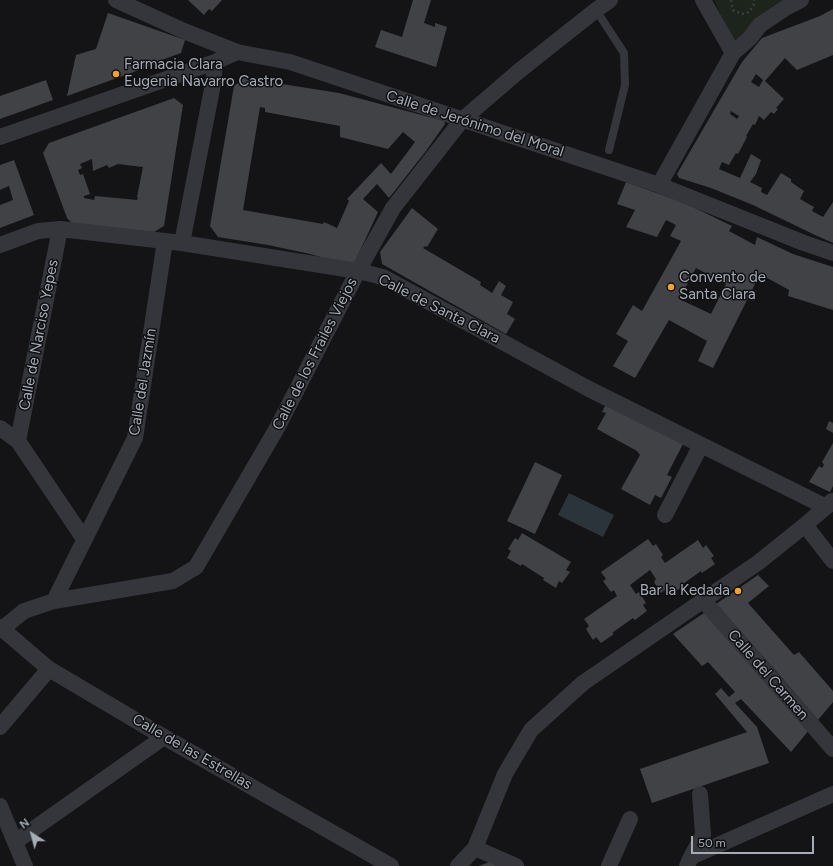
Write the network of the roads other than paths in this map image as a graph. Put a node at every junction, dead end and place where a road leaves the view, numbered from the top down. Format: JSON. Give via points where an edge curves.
{"nodes":[{"id":1,"x":116,"y":0,"type":"edge"},
{"id":2,"x":610,"y":0,"type":"edge"},
{"id":3,"x":703,"y":0,"type":"edge"},
{"id":4,"x":801,"y":0,"type":"edge"},
{"id":5,"x":138,"y":4,"type":"edge"},
{"id":6,"x":596,"y":10,"type":"junction"},
{"id":7,"x":237,"y":52,"type":"junction"},
{"id":8,"x":733,"y":53,"type":"junction"},
{"id":9,"x":215,"y":62,"type":"junction"},
{"id":10,"x":462,"y":120,"type":"junction"},
{"id":11,"x":0,"y":137,"type":"edge"},
{"id":12,"x":609,"y":150,"type":"dead end"},
{"id":13,"x":659,"y":185,"type":"junction"},
{"id":14,"x":60,"y":229,"type":"junction"},
{"id":15,"x":165,"y":241,"type":"junction"},
{"id":16,"x":182,"y":243,"type":"junction"},
{"id":17,"x":0,"y":245,"type":"edge"},
{"id":18,"x":833,"y":253,"type":"edge"},
{"id":19,"x":358,"y":271,"type":"junction"},
{"id":20,"x":0,"y":428,"type":"edge"},
{"id":21,"x":18,"y":441,"type":"junction"},
{"id":22,"x":701,"y":445,"type":"junction"},
{"id":23,"x":829,"y":503,"type":"edge"},
{"id":24,"x":665,"y":515,"type":"dead end"},
{"id":25,"x":805,"y":525,"type":"junction"},
{"id":26,"x":84,"y":539,"type":"junction"},
{"id":27,"x":833,"y":561,"type":"edge"},
{"id":28,"x":703,"y":600,"type":"junction"},
{"id":29,"x":54,"y":601,"type":"junction"},
{"id":30,"x":1,"y":628,"type":"edge"},
{"id":31,"x":49,"y":669,"type":"junction"},
{"id":32,"x":0,"y":727,"type":"edge"},
{"id":33,"x":164,"y":737,"type":"junction"},
{"id":34,"x":833,"y":749,"type":"edge"},
{"id":35,"x":700,"y":794,"type":"dead end"},
{"id":36,"x":833,"y":794,"type":"edge"},
{"id":37,"x":0,"y":806,"type":"edge"},
{"id":38,"x":630,"y":819,"type":"dead end"},
{"id":39,"x":15,"y":842,"type":"junction"},
{"id":40,"x":475,"y":848,"type":"junction"},
{"id":41,"x":689,"y":861,"type":"edge"},
{"id":42,"x":388,"y":864,"type":"edge"},
{"id":43,"x":25,"y":866,"type":"edge"},
{"id":44,"x":368,"y":866,"type":"edge"},
{"id":45,"x":458,"y":866,"type":"edge"},
{"id":46,"x":516,"y":866,"type":"edge"},
{"id":47,"x":609,"y":866,"type":"edge"}],
"edges":[{"from":1,"to":5,"type":"street","name":"Calle de Jerónimo del Moral"},
{"from":2,"to":6,"type":"street","name":"Calle de los Frailes Viejos"},
{"from":3,"to":8,"type":"street"},
{"from":4,"to":8,"type":"street","via":[[760,25]]},
{"from":5,"to":7,"type":"street","name":"Calle de Jerónimo del Moral","via":[[184,31]]},
{"from":6,"to":10,"type":"street","name":"Calle de los Frailes Viejos"},
{"from":6,"to":12,"type":"lane","via":[[624,53],[626,85]]},
{"from":7,"to":9,"type":"street"},
{"from":7,"to":10,"type":"street","name":"Calle de Jerónimo del Moral","via":[[290,62]]},
{"from":8,"to":13,"type":"street"},
{"from":9,"to":11,"type":"street"},
{"from":9,"to":16,"type":"street"},
{"from":10,"to":13,"type":"street","name":"Calle de Jerónimo del Moral"},
{"from":10,"to":19,"type":"street","name":"Calle de los Frailes Viejos","via":[[393,208]]},
{"from":13,"to":18,"type":"street","name":"Calle de Jerónimo del Moral"},
{"from":14,"to":15,"type":"street","name":"Calle de Santa Clara"},
{"from":14,"to":17,"type":"street","name":"Calle de Santa Clara","via":[[38,231]]},
{"from":14,"to":21,"type":"street","name":"Calle de Narciso Yepes"},
{"from":15,"to":16,"type":"street","name":"Calle de Santa Clara"},
{"from":15,"to":26,"type":"street","name":"Calle del Jazmín","via":[[135,438]]},
{"from":16,"to":19,"type":"street","name":"Calle de Santa Clara"},
{"from":19,"to":22,"type":"street","name":"Calle de Santa Clara","via":[[383,277],[589,389]]},
{"from":19,"to":29,"type":"street","name":"Calle de los Frailes Viejos","via":[[277,428],[196,567],[173,581]]},
{"from":20,"to":21,"type":"street"},
{"from":21,"to":26,"type":"street"},
{"from":22,"to":23,"type":"street","name":"Calle de Santa Clara"},
{"from":22,"to":24,"type":"street"},
{"from":23,"to":25,"type":"street"},
{"from":25,"to":27,"type":"street"},
{"from":25,"to":28,"type":"street","via":[[759,562]]},
{"from":26,"to":29,"type":"street","name":"Calle del Jazmín"},
{"from":28,"to":34,"type":"street","name":"Calle del Carmen"},
{"from":28,"to":40,"type":"street","via":[[583,684],[531,730],[505,774]]},
{"from":29,"to":30,"type":"street","name":"Calle de los Frailes Viejos","via":[[24,611]]},
{"from":30,"to":31,"type":"street","name":"Calle de las Estrellas"},
{"from":31,"to":32,"type":"street"},
{"from":31,"to":33,"type":"street","name":"Calle de las Estrellas"},
{"from":33,"to":39,"type":"street"},
{"from":33,"to":42,"type":"street","name":"Calle de las Estrellas"},
{"from":35,"to":41,"type":"street","via":[[703,835]]},
{"from":36,"to":41,"type":"street"},
{"from":37,"to":39,"type":"street"},
{"from":38,"to":47,"type":"street"},
{"from":39,"to":43,"type":"street"},
{"from":40,"to":45,"type":"street"},
{"from":40,"to":46,"type":"street"},
{"from":42,"to":44,"type":"street"}]}
